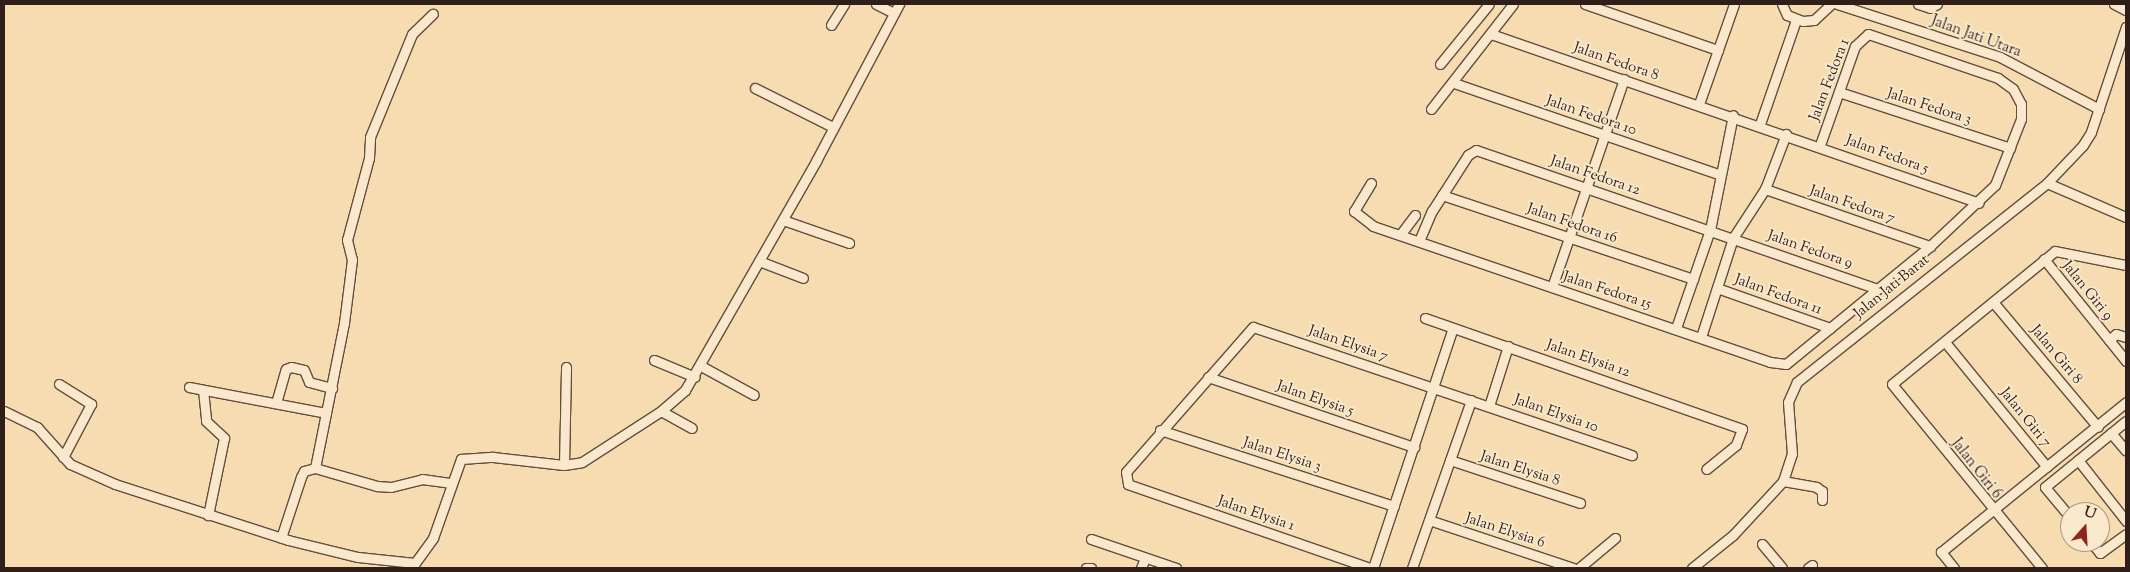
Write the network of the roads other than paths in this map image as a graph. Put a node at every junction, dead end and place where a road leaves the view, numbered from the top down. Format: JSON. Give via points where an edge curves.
{"nodes":[{"id":1,"x":844,"y":4,"type":"edge"},
{"id":2,"x":876,"y":4,"type":"edge"},
{"id":3,"x":899,"y":4,"type":"edge"},
{"id":4,"x":1488,"y":4,"type":"edge"},
{"id":5,"x":1513,"y":4,"type":"edge"},
{"id":6,"x":1585,"y":4,"type":"edge"},
{"id":7,"x":1734,"y":4,"type":"edge"},
{"id":8,"x":1782,"y":4,"type":"edge"},
{"id":9,"x":1831,"y":4,"type":"edge"},
{"id":10,"x":1837,"y":4,"type":"edge"},
{"id":11,"x":1918,"y":4,"type":"edge"},
{"id":12,"x":2114,"y":4,"type":"edge"},
{"id":13,"x":1933,"y":6,"type":"edge"},
{"id":14,"x":2126,"y":10,"type":"edge"},
{"id":15,"x":894,"y":13,"type":"junction"},
{"id":16,"x":433,"y":14,"type":"dead end"},
{"id":17,"x":1796,"y":20,"type":"junction"},
{"id":18,"x":831,"y":24,"type":"dead end"},
{"id":19,"x":2126,"y":27,"type":"edge"},
{"id":20,"x":1491,"y":34,"type":"junction"},
{"id":21,"x":1718,"y":50,"type":"junction"},
{"id":22,"x":1440,"y":64,"type":"dead end"},
{"id":23,"x":1624,"y":79,"type":"junction"},
{"id":24,"x":1454,"y":83,"type":"junction"},
{"id":25,"x":755,"y":88,"type":"dead end"},
{"id":26,"x":1839,"y":92,"type":"junction"},
{"id":27,"x":1699,"y":104,"type":"junction"},
{"id":28,"x":1431,"y":109,"type":"dead end"},
{"id":29,"x":2099,"y":109,"type":"junction"},
{"id":30,"x":1733,"y":116,"type":"junction"},
{"id":31,"x":1760,"y":124,"type":"junction"},
{"id":32,"x":833,"y":127,"type":"junction"},
{"id":33,"x":1786,"y":134,"type":"junction"},
{"id":34,"x":1605,"y":136,"type":"junction"},
{"id":35,"x":1820,"y":145,"type":"junction"},
{"id":36,"x":2010,"y":148,"type":"junction"},
{"id":37,"x":1719,"y":174,"type":"junction"},
{"id":38,"x":1371,"y":183,"type":"dead end"},
{"id":39,"x":2047,"y":183,"type":"junction"},
{"id":40,"x":1588,"y":187,"type":"junction"},
{"id":41,"x":1764,"y":189,"type":"junction"},
{"id":42,"x":1442,"y":194,"type":"junction"},
{"id":43,"x":1979,"y":202,"type":"junction"},
{"id":44,"x":1416,"y":215,"type":"dead end"},
{"id":45,"x":2126,"y":217,"type":"edge"},
{"id":46,"x":782,"y":220,"type":"junction"},
{"id":47,"x":1710,"y":230,"type":"junction"},
{"id":48,"x":1400,"y":235,"type":"junction"},
{"id":49,"x":1570,"y":237,"type":"junction"},
{"id":50,"x":1733,"y":238,"type":"junction"},
{"id":51,"x":1419,"y":241,"type":"junction"},
{"id":52,"x":849,"y":243,"type":"dead end"},
{"id":53,"x":1930,"y":246,"type":"junction"},
{"id":54,"x":2044,"y":260,"type":"junction"},
{"id":55,"x":759,"y":262,"type":"junction"},
{"id":56,"x":2126,"y":265,"type":"edge"},
{"id":57,"x":803,"y":278,"type":"dead end"},
{"id":58,"x":1693,"y":279,"type":"junction"},
{"id":59,"x":1552,"y":287,"type":"junction"},
{"id":60,"x":1717,"y":288,"type":"junction"},
{"id":61,"x":1878,"y":289,"type":"junction"},
{"id":62,"x":1994,"y":302,"type":"junction"},
{"id":63,"x":1424,"y":318,"type":"dead end"},
{"id":64,"x":1453,"y":328,"type":"junction"},
{"id":65,"x":1676,"y":328,"type":"junction"},
{"id":66,"x":1830,"y":328,"type":"junction"},
{"id":67,"x":1701,"y":337,"type":"junction"},
{"id":68,"x":2126,"y":337,"type":"edge"},
{"id":69,"x":2109,"y":340,"type":"junction"},
{"id":70,"x":1944,"y":342,"type":"junction"},
{"id":71,"x":1508,"y":346,"type":"junction"},
{"id":72,"x":654,"y":360,"type":"dead end"},
{"id":73,"x":2126,"y":361,"type":"edge"},
{"id":74,"x":701,"y":366,"type":"junction"},
{"id":75,"x":566,"y":367,"type":"dead end"},
{"id":76,"x":695,"y":377,"type":"junction"},
{"id":77,"x":1208,"y":377,"type":"junction"},
{"id":78,"x":59,"y":384,"type":"dead end"},
{"id":79,"x":189,"y":387,"type":"dead end"},
{"id":80,"x":332,"y":388,"type":"junction"},
{"id":81,"x":1434,"y":389,"type":"junction"},
{"id":82,"x":203,"y":390,"type":"junction"},
{"id":83,"x":754,"y":395,"type":"dead end"},
{"id":84,"x":1471,"y":400,"type":"junction"},
{"id":85,"x":2126,"y":402,"type":"edge"},
{"id":86,"x":276,"y":403,"type":"junction"},
{"id":87,"x":1489,"y":406,"type":"junction"},
{"id":88,"x":4,"y":411,"type":"edge"},
{"id":89,"x":660,"y":411,"type":"junction"},
{"id":90,"x":326,"y":413,"type":"junction"},
{"id":91,"x":2126,"y":421,"type":"edge"},
{"id":92,"x":2098,"y":427,"type":"junction"},
{"id":93,"x":692,"y":428,"type":"dead end"},
{"id":94,"x":1160,"y":430,"type":"junction"},
{"id":95,"x":2111,"y":433,"type":"junction"},
{"id":96,"x":1414,"y":447,"type":"junction"},
{"id":97,"x":2126,"y":451,"type":"edge"},
{"id":98,"x":1632,"y":455,"type":"dead end"},
{"id":99,"x":62,"y":457,"type":"junction"},
{"id":100,"x":1450,"y":460,"type":"junction"},
{"id":101,"x":2078,"y":460,"type":"junction"},
{"id":102,"x":564,"y":465,"type":"junction"},
{"id":103,"x":2047,"y":467,"type":"junction"},
{"id":104,"x":315,"y":468,"type":"junction"},
{"id":105,"x":1706,"y":469,"type":"dead end"},
{"id":106,"x":1783,"y":482,"type":"junction"},
{"id":107,"x":450,"y":483,"type":"junction"},
{"id":108,"x":1822,"y":500,"type":"dead end"},
{"id":109,"x":1580,"y":503,"type":"dead end"},
{"id":110,"x":2060,"y":505,"type":"edge"},
{"id":111,"x":1394,"y":506,"type":"junction"},
{"id":112,"x":1993,"y":512,"type":"junction"},
{"id":113,"x":208,"y":514,"type":"junction"},
{"id":114,"x":1429,"y":520,"type":"junction"},
{"id":115,"x":2126,"y":521,"type":"edge"},
{"id":116,"x":2126,"y":534,"type":"edge"},
{"id":117,"x":281,"y":538,"type":"junction"},
{"id":118,"x":1615,"y":538,"type":"dead end"},
{"id":119,"x":1090,"y":539,"type":"dead end"},
{"id":120,"x":1762,"y":544,"type":"dead end"},
{"id":121,"x":2110,"y":546,"type":"edge"},
{"id":122,"x":1145,"y":558,"type":"junction"},
{"id":123,"x":1086,"y":568,"type":"edge"},
{"id":124,"x":1091,"y":568,"type":"edge"},
{"id":125,"x":1141,"y":568,"type":"edge"},
{"id":126,"x":1176,"y":568,"type":"edge"},
{"id":127,"x":1372,"y":568,"type":"edge"},
{"id":128,"x":1412,"y":568,"type":"edge"},
{"id":129,"x":1573,"y":568,"type":"edge"},
{"id":130,"x":1579,"y":568,"type":"edge"},
{"id":131,"x":1692,"y":568,"type":"edge"},
{"id":132,"x":1782,"y":568,"type":"edge"},
{"id":133,"x":1954,"y":568,"type":"edge"},
{"id":134,"x":2042,"y":568,"type":"edge"}],
"edges":[{"from":1,"to":18,"type":"street"},
{"from":2,"to":15,"type":"street"},
{"from":3,"to":15,"type":"street"},
{"from":4,"to":22,"type":"street"},
{"from":5,"to":20,"type":"street"},
{"from":6,"to":21,"type":"street"},
{"from":7,"to":21,"type":"street"},
{"from":8,"to":17,"type":"street","via":[[1787,15]]},
{"from":9,"to":17,"type":"street","via":[[1814,20]]},
{"from":10,"to":29,"type":"street","name":"Jalan Jati Utara","via":[[2000,58]]},
{"from":11,"to":13,"type":"street"},
{"from":12,"to":14,"type":"street"},
{"from":15,"to":32,"type":"street"},
{"from":16,"to":80,"type":"street","via":[[412,34],[370,137],[369,158],[346,240],[352,260]]},
{"from":17,"to":31,"type":"street"},
{"from":19,"to":29,"type":"street","name":"Jalan Jati Barat"},
{"from":20,"to":23,"type":"street","name":"Jalan Fedora 8"},
{"from":20,"to":24,"type":"street"},
{"from":21,"to":27,"type":"street"},
{"from":23,"to":27,"type":"street","name":"Jalan Fedora 8"},
{"from":23,"to":34,"type":"street"},
{"from":24,"to":28,"type":"street"},
{"from":24,"to":34,"type":"street","name":"Jalan Fedora 10"},
{"from":25,"to":32,"type":"street"},
{"from":26,"to":35,"type":"street","name":"Jalan Fedora 1"},
{"from":26,"to":36,"type":"street","name":"Jalan Fedora 3"},
{"from":26,"to":36,"type":"street","name":"Jalan Fedora 1","via":[[1855,46],[1868,34],[1998,78],[2013,89],[2021,104],[2021,119]]},
{"from":27,"to":30,"type":"street","name":"Jalan Fedora 8"},
{"from":29,"to":39,"type":"street","name":"Jalan Jati Barat","via":[[2083,145]]},
{"from":30,"to":31,"type":"street","name":"Jalan Fedora 8"},
{"from":30,"to":37,"type":"street"},
{"from":31,"to":33,"type":"street","name":"Jalan Fedora 5"},
{"from":32,"to":46,"type":"street"},
{"from":33,"to":35,"type":"street","name":"Jalan Fedora 5"},
{"from":33,"to":41,"type":"street"},
{"from":34,"to":37,"type":"street","name":"Jalan Fedora 10"},
{"from":34,"to":40,"type":"street"},
{"from":35,"to":43,"type":"street","name":"Jalan Fedora 5"},
{"from":36,"to":43,"type":"street","via":[[1996,185]]},
{"from":37,"to":47,"type":"street"},
{"from":38,"to":48,"type":"street","name":"Jalan Fedora 15","via":[[1354,211],[1373,226]]},
{"from":39,"to":45,"type":"street"},
{"from":39,"to":106,"type":"street","name":"Jalan Jati Barat","via":[[1797,382],[1790,395],[1787,420],[1792,454]]},
{"from":40,"to":42,"type":"street","name":"Jalan Fedora 12","via":[[1472,151]]},
{"from":40,"to":47,"type":"street","name":"Jalan Fedora 12"},
{"from":40,"to":49,"type":"street"},
{"from":41,"to":50,"type":"street"},
{"from":41,"to":53,"type":"street","name":"Jalan Fedora 7"},
{"from":42,"to":49,"type":"street","name":"Jalan Fedora 16"},
{"from":42,"to":51,"type":"street"},
{"from":43,"to":53,"type":"street"},
{"from":44,"to":48,"type":"street"},
{"from":46,"to":52,"type":"street"},
{"from":46,"to":55,"type":"street"},
{"from":47,"to":50,"type":"street","name":"Jalan Fedora 12"},
{"from":47,"to":58,"type":"street"},
{"from":48,"to":51,"type":"street","name":"Jalan Fedora 15"},
{"from":49,"to":58,"type":"street","name":"Jalan Fedora 16"},
{"from":49,"to":59,"type":"street"},
{"from":50,"to":60,"type":"street"},
{"from":50,"to":61,"type":"street","name":"Jalan Fedora 9"},
{"from":51,"to":59,"type":"street","name":"Jalan Fedora 15"},
{"from":53,"to":61,"type":"street"},
{"from":54,"to":56,"type":"street","via":[[2061,250]]},
{"from":54,"to":62,"type":"street"},
{"from":54,"to":69,"type":"street","name":"Jalan Giri 9"},
{"from":55,"to":57,"type":"street"},
{"from":55,"to":74,"type":"street"},
{"from":58,"to":65,"type":"street"},
{"from":59,"to":65,"type":"street","name":"Jalan Fedora 15"},
{"from":60,"to":66,"type":"street","name":"Jalan Fedora 11"},
{"from":60,"to":67,"type":"street"},
{"from":61,"to":66,"type":"street"},
{"from":62,"to":70,"type":"street"},
{"from":62,"to":92,"type":"street","name":"Jalan Giri 8"},
{"from":63,"to":64,"type":"street","name":"Jalan Elysia 12"},
{"from":64,"to":71,"type":"street","name":"Jalan Elysia 12"},
{"from":64,"to":81,"type":"street"},
{"from":65,"to":67,"type":"street","name":"Jalan Fedora 15"},
{"from":66,"to":67,"type":"street","name":"Jalan Fedora 15","via":[[1786,364],[1770,362]]},
{"from":68,"to":69,"type":"street","name":"Jalan Giri 9","via":[[2116,334]]},
{"from":69,"to":73,"type":"street","name":"Jalan Giri 9"},
{"from":70,"to":103,"type":"street","name":"Jalan Giri 7"},
{"from":70,"to":112,"type":"street","name":"Jalan Giri 6","via":[[1892,384]]},
{"from":71,"to":87,"type":"street"},
{"from":71,"to":105,"type":"street","name":"Jalan Elysia 12","via":[[1742,429],[1736,444]]},
{"from":72,"to":76,"type":"street"},
{"from":74,"to":76,"type":"street"},
{"from":74,"to":83,"type":"street"},
{"from":75,"to":102,"type":"street"},
{"from":76,"to":89,"type":"street"},
{"from":77,"to":81,"type":"street","name":"Jalan Elysia 7","via":[[1253,327]]},
{"from":77,"to":94,"type":"street"},
{"from":77,"to":96,"type":"street","name":"Jalan Elysia 5"},
{"from":78,"to":99,"type":"street","via":[[91,404]]},
{"from":79,"to":82,"type":"street"},
{"from":80,"to":86,"type":"street","via":[[308,382],[304,370],[291,367],[286,370]]},
{"from":80,"to":90,"type":"street"},
{"from":81,"to":84,"type":"street","name":"Jalan Elysia 7"},
{"from":81,"to":96,"type":"street"},
{"from":82,"to":86,"type":"street"},
{"from":82,"to":113,"type":"street","via":[[206,421],[224,438]]},
{"from":84,"to":87,"type":"street","name":"Jalan Elysia 10"},
{"from":84,"to":100,"type":"street"},
{"from":85,"to":92,"type":"street"},
{"from":86,"to":90,"type":"street"},
{"from":87,"to":98,"type":"street","name":"Jalan Elysia 10"},
{"from":88,"to":99,"type":"street","via":[[37,426]]},
{"from":89,"to":93,"type":"street"},
{"from":89,"to":102,"type":"street","via":[[587,459]]},
{"from":90,"to":104,"type":"street"},
{"from":91,"to":95,"type":"street"},
{"from":92,"to":103,"type":"street"},
{"from":94,"to":111,"type":"street","name":"Jalan Elysia 3"},
{"from":94,"to":127,"type":"street","name":"Jalan Elysia 1","via":[[1126,472],[1132,487]]},
{"from":95,"to":97,"type":"street"},
{"from":95,"to":101,"type":"street"},
{"from":96,"to":111,"type":"street"},
{"from":99,"to":113,"type":"street","via":[[70,464],[115,484]]},
{"from":100,"to":109,"type":"street","name":"Jalan Elysia 8"},
{"from":100,"to":114,"type":"street"},
{"from":101,"to":110,"type":"street","via":[[2045,487]]},
{"from":101,"to":115,"type":"street"},
{"from":102,"to":107,"type":"street","via":[[474,456],[461,459]]},
{"from":103,"to":112,"type":"street"},
{"from":104,"to":107,"type":"street","via":[[377,486],[391,487],[422,479]]},
{"from":104,"to":117,"type":"street","via":[[304,471],[301,477]]},
{"from":106,"to":108,"type":"street","via":[[1816,487],[1822,491]]},
{"from":106,"to":131,"type":"street","name":"Jalan Jati Barat","via":[[1734,535]]},
{"from":107,"to":117,"type":"street","via":[[433,538],[415,563],[358,558]]},
{"from":111,"to":127,"type":"street"},
{"from":112,"to":133,"type":"street","via":[[1941,552]]},
{"from":112,"to":134,"type":"street","name":"Jalan Giri 6"},
{"from":113,"to":117,"type":"street"},
{"from":114,"to":128,"type":"street"},
{"from":114,"to":129,"type":"street","name":"Jalan Elysia 6"},
{"from":116,"to":121,"type":"street"},
{"from":118,"to":130,"type":"street"},
{"from":119,"to":122,"type":"street"},
{"from":120,"to":132,"type":"street"},
{"from":122,"to":125,"type":"street"},
{"from":122,"to":126,"type":"street"},
{"from":123,"to":124,"type":"street"}]}
